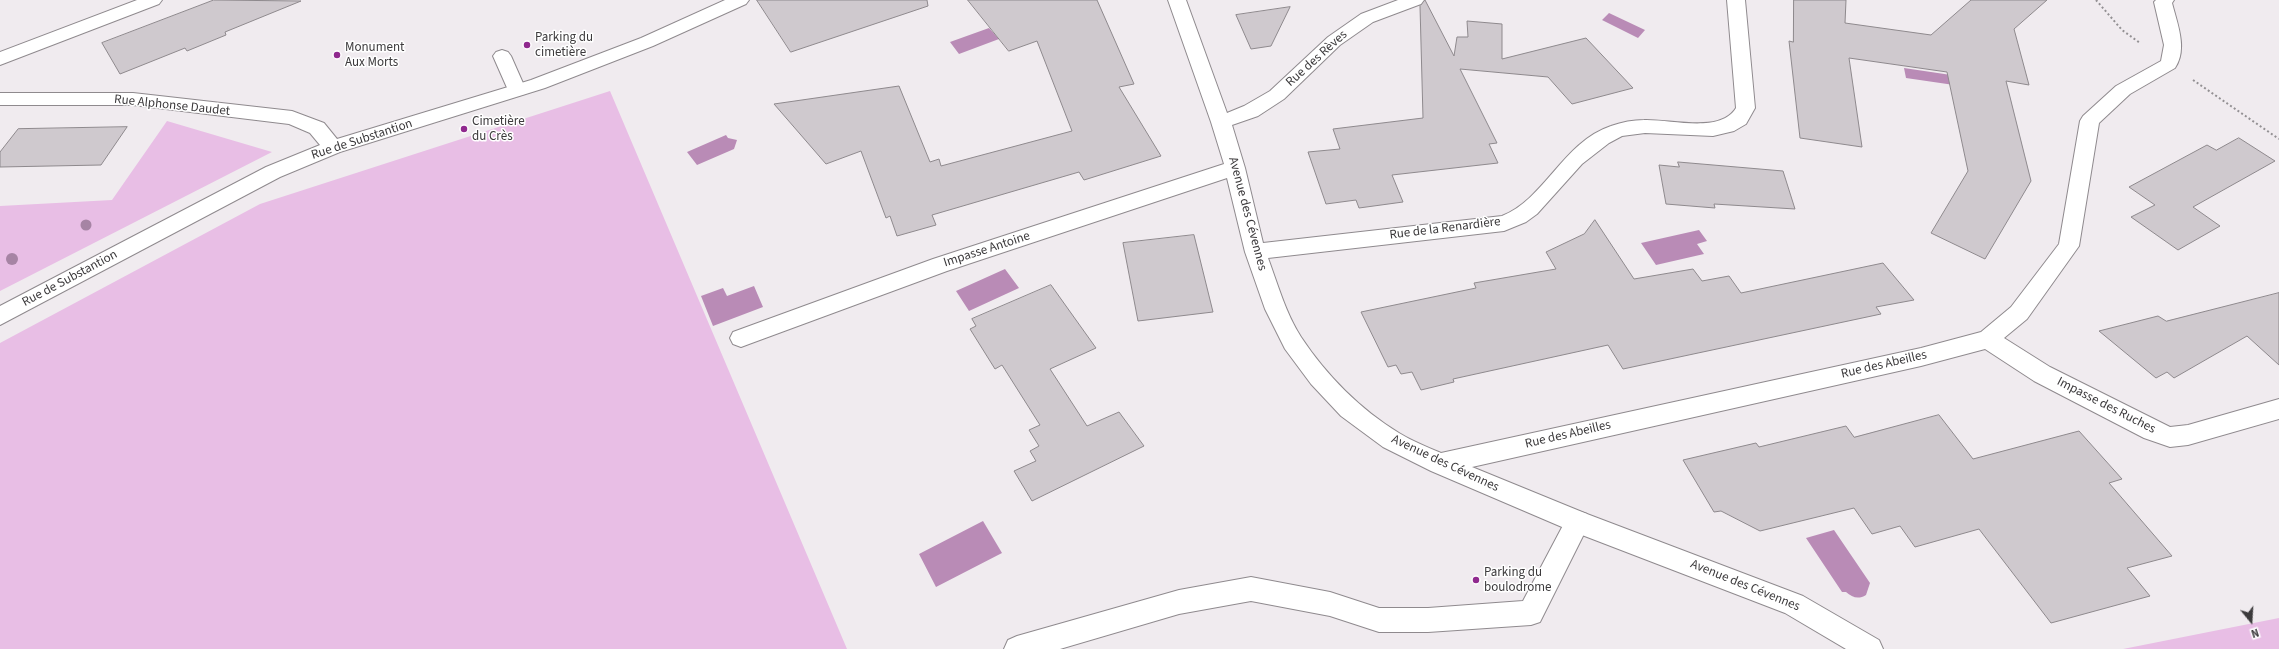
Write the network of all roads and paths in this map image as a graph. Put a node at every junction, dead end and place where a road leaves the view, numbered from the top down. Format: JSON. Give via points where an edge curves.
{"nodes":[{"id":1,"x":153,"y":0,"type":"edge"},
{"id":2,"x":740,"y":0,"type":"edge"},
{"id":3,"x":1177,"y":0,"type":"edge"},
{"id":4,"x":1415,"y":0,"type":"edge"},
{"id":5,"x":1736,"y":0,"type":"edge"},
{"id":6,"x":2096,"y":0,"type":"edge"},
{"id":7,"x":2165,"y":0,"type":"edge"},
{"id":8,"x":502,"y":56,"type":"dead end"},
{"id":9,"x":0,"y":59,"type":"edge"},
{"id":10,"x":2169,"y":64,"type":"junction"},
{"id":11,"x":517,"y":90,"type":"junction"},
{"id":12,"x":0,"y":99,"type":"edge"},
{"id":13,"x":1221,"y":122,"type":"junction"},
{"id":14,"x":2279,"y":139,"type":"edge"},
{"id":15,"x":332,"y":147,"type":"junction"},
{"id":16,"x":1235,"y":168,"type":"junction"},
{"id":17,"x":1255,"y":252,"type":"junction"},
{"id":18,"x":0,"y":316,"type":"edge"},
{"id":19,"x":741,"y":338,"type":"dead end"},
{"id":20,"x":1988,"y":339,"type":"junction"},
{"id":21,"x":2279,"y":409,"type":"edge"},
{"id":22,"x":1439,"y":464,"type":"junction"},
{"id":23,"x":1578,"y":522,"type":"junction"},
{"id":24,"x":1017,"y":649,"type":"edge"},
{"id":25,"x":1870,"y":649,"type":"edge"}],
"edges":[{"from":1,"to":9,"type":"street"},
{"from":2,"to":11,"type":"street","name":"Rue de Substantion","via":[[647,42]]},
{"from":3,"to":13,"type":"street","name":"Avenue des Cévennes"},
{"from":4,"to":13,"type":"street","name":"Rue des Rèves","via":[[1367,18],[1334,41],[1277,95],[1251,111]]},
{"from":5,"to":17,"type":"street","name":"Rue de la Renardière","via":[[1746,108],[1744,115],[1737,122],[1725,128],[1710,130],[1649,125],[1616,130],[1588,147],[1530,209],[1504,223]]},
{"from":6,"to":10,"type":"path","via":[[2122,30]]},
{"from":7,"to":10,"type":"street","via":[[2163,2],[2174,45]]},
{"from":8,"to":11,"type":"street"},
{"from":10,"to":14,"type":"path"},
{"from":10,"to":20,"type":"street","name":"Rue des Abeilles","via":[[2123,90],[2090,121],[2069,246],[2019,313]]},
{"from":11,"to":15,"type":"street","name":"Rue de Substantion"},
{"from":12,"to":15,"type":"street","name":"Rue Alphonse Daudet","via":[[133,100],[292,118],[317,128]]},
{"from":13,"to":16,"type":"street","name":"Avenue des Cévennes"},
{"from":15,"to":18,"type":"street","name":"Rue de Substantion","via":[[273,172]]},
{"from":16,"to":17,"type":"street","name":"Avenue des Cévennes"},
{"from":16,"to":19,"type":"street","name":"Impasse Antoine","via":[[940,265]]},
{"from":17,"to":22,"type":"street","name":"Avenue des Cévennes","via":[[1276,309],[1293,343],[1318,377],[1349,409],[1391,440]]},
{"from":20,"to":21,"type":"street","name":"Impasse des Ruches","via":[[2042,374],[2152,431],[2170,436],[2188,435]]},
{"from":20,"to":22,"type":"street","name":"Rue des Abeilles"},
{"from":22,"to":23,"type":"street","name":"Avenue des Cévennes"},
{"from":23,"to":24,"type":"street","via":[[1531,613],[1428,620],[1379,620],[1330,604],[1251,589],[1179,602]]},
{"from":23,"to":25,"type":"street","name":"Avenue des Cévennes","via":[[1794,604]]}]}
